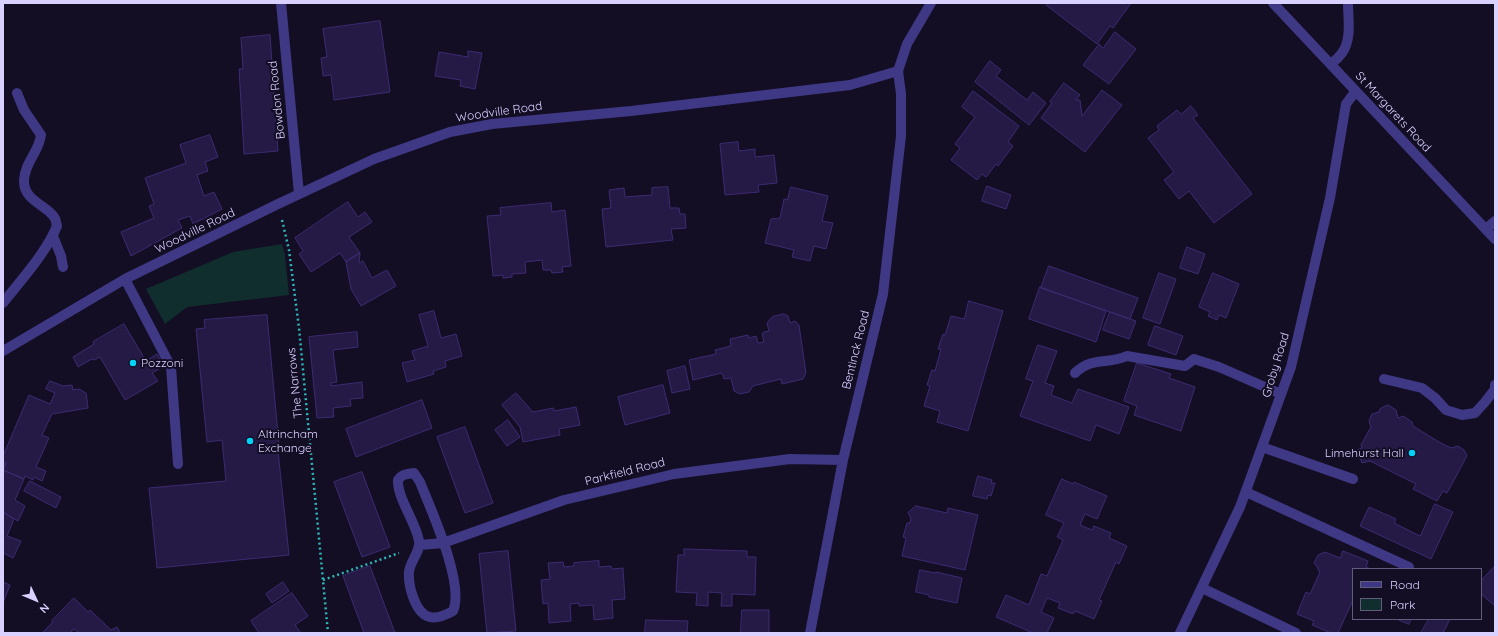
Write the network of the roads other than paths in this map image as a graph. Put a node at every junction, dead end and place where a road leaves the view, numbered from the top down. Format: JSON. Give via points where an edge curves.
{"nodes":[{"id":1,"x":281,"y":3,"type":"edge"},
{"id":2,"x":931,"y":3,"type":"edge"},
{"id":3,"x":1273,"y":3,"type":"edge"},
{"id":4,"x":1348,"y":3,"type":"edge"},
{"id":5,"x":1331,"y":64,"type":"junction"},
{"id":6,"x":898,"y":70,"type":"junction"},
{"id":7,"x":1356,"y":92,"type":"junction"},
{"id":8,"x":17,"y":93,"type":"dead end"},
{"id":9,"x":299,"y":194,"type":"junction"},
{"id":10,"x":1495,"y":221,"type":"edge"},
{"id":11,"x":1486,"y":229,"type":"junction"},
{"id":12,"x":53,"y":236,"type":"junction"},
{"id":13,"x":1495,"y":239,"type":"edge"},
{"id":14,"x":62,"y":267,"type":"dead end"},
{"id":15,"x":125,"y":279,"type":"junction"},
{"id":16,"x":3,"y":304,"type":"edge"},
{"id":17,"x":3,"y":351,"type":"edge"},
{"id":18,"x":1075,"y":373,"type":"dead end"},
{"id":19,"x":1384,"y":379,"type":"dead end"},
{"id":20,"x":1495,"y":385,"type":"edge"},
{"id":21,"x":1282,"y":394,"type":"junction"},
{"id":22,"x":1262,"y":447,"type":"junction"},
{"id":23,"x":842,"y":460,"type":"junction"},
{"id":24,"x":178,"y":464,"type":"dead end"},
{"id":25,"x":1353,"y":479,"type":"dead end"},
{"id":26,"x":1246,"y":492,"type":"junction"},
{"id":27,"x":443,"y":543,"type":"junction"},
{"id":28,"x":420,"y":545,"type":"junction"},
{"id":29,"x":1409,"y":567,"type":"dead end"},
{"id":30,"x":1202,"y":588,"type":"junction"},
{"id":31,"x":810,"y":633,"type":"edge"},
{"id":32,"x":1180,"y":633,"type":"edge"},
{"id":33,"x":1296,"y":633,"type":"edge"}],
"edges":[{"from":1,"to":9,"type":"street","name":"Bowdon Road"},
{"from":2,"to":6,"type":"street","via":[[907,44]]},
{"from":3,"to":5,"type":"street","name":"St Margarets Road"},
{"from":4,"to":5,"type":"street","via":[[1349,33],[1346,44]]},
{"from":5,"to":7,"type":"street","name":"St Margarets Road"},
{"from":6,"to":9,"type":"street","name":"Woodville Road","via":[[850,85],[631,111],[492,124],[450,132],[374,159]]},
{"from":6,"to":23,"type":"street","name":"Bentinck Road","via":[[901,136],[883,294]]},
{"from":7,"to":11,"type":"street","name":"St Margarets Road"},
{"from":7,"to":21,"type":"street","name":"Groby Road","via":[[1346,104],[1329,206],[1291,367]]},
{"from":8,"to":12,"type":"street","via":[[24,110],[41,135],[38,147],[28,162],[25,186],[30,196],[54,216],[57,226]]},
{"from":9,"to":15,"type":"street","name":"Woodville Road"},
{"from":10,"to":11,"type":"street"},
{"from":11,"to":13,"type":"street","name":"St Margarets Road"},
{"from":12,"to":14,"type":"street","via":[[61,256]]},
{"from":12,"to":16,"type":"street"},
{"from":15,"to":17,"type":"street","name":"Woodville Road"},
{"from":15,"to":24,"type":"street","via":[[171,367]]},
{"from":18,"to":21,"type":"street","via":[[1083,365],[1118,360],[1127,356],[1185,366],[1194,359]]},
{"from":19,"to":20,"type":"street","via":[[1422,388],[1446,410],[1462,415],[1475,413]]},
{"from":21,"to":22,"type":"street","name":"Groby Road"},
{"from":22,"to":25,"type":"street"},
{"from":22,"to":26,"type":"street","name":"Groby Road"},
{"from":23,"to":27,"type":"street","name":"Parkfield Road","via":[[790,459],[674,474],[564,500]]},
{"from":23,"to":31,"type":"street","name":"Bentinck Road"},
{"from":26,"to":29,"type":"street"},
{"from":26,"to":30,"type":"street","name":"Groby Road"},
{"from":27,"to":28,"type":"street","name":"Parkfield Road"},
{"from":27,"to":28,"type":"street","via":[[420,482],[414,474],[406,474],[400,477],[399,491],[418,533]]},
{"from":27,"to":28,"type":"street","via":[[451,565],[456,604],[453,611],[438,617],[423,614],[411,591],[409,572]]},
{"from":30,"to":32,"type":"street","name":"Groby Road"},
{"from":30,"to":33,"type":"street"}]}
